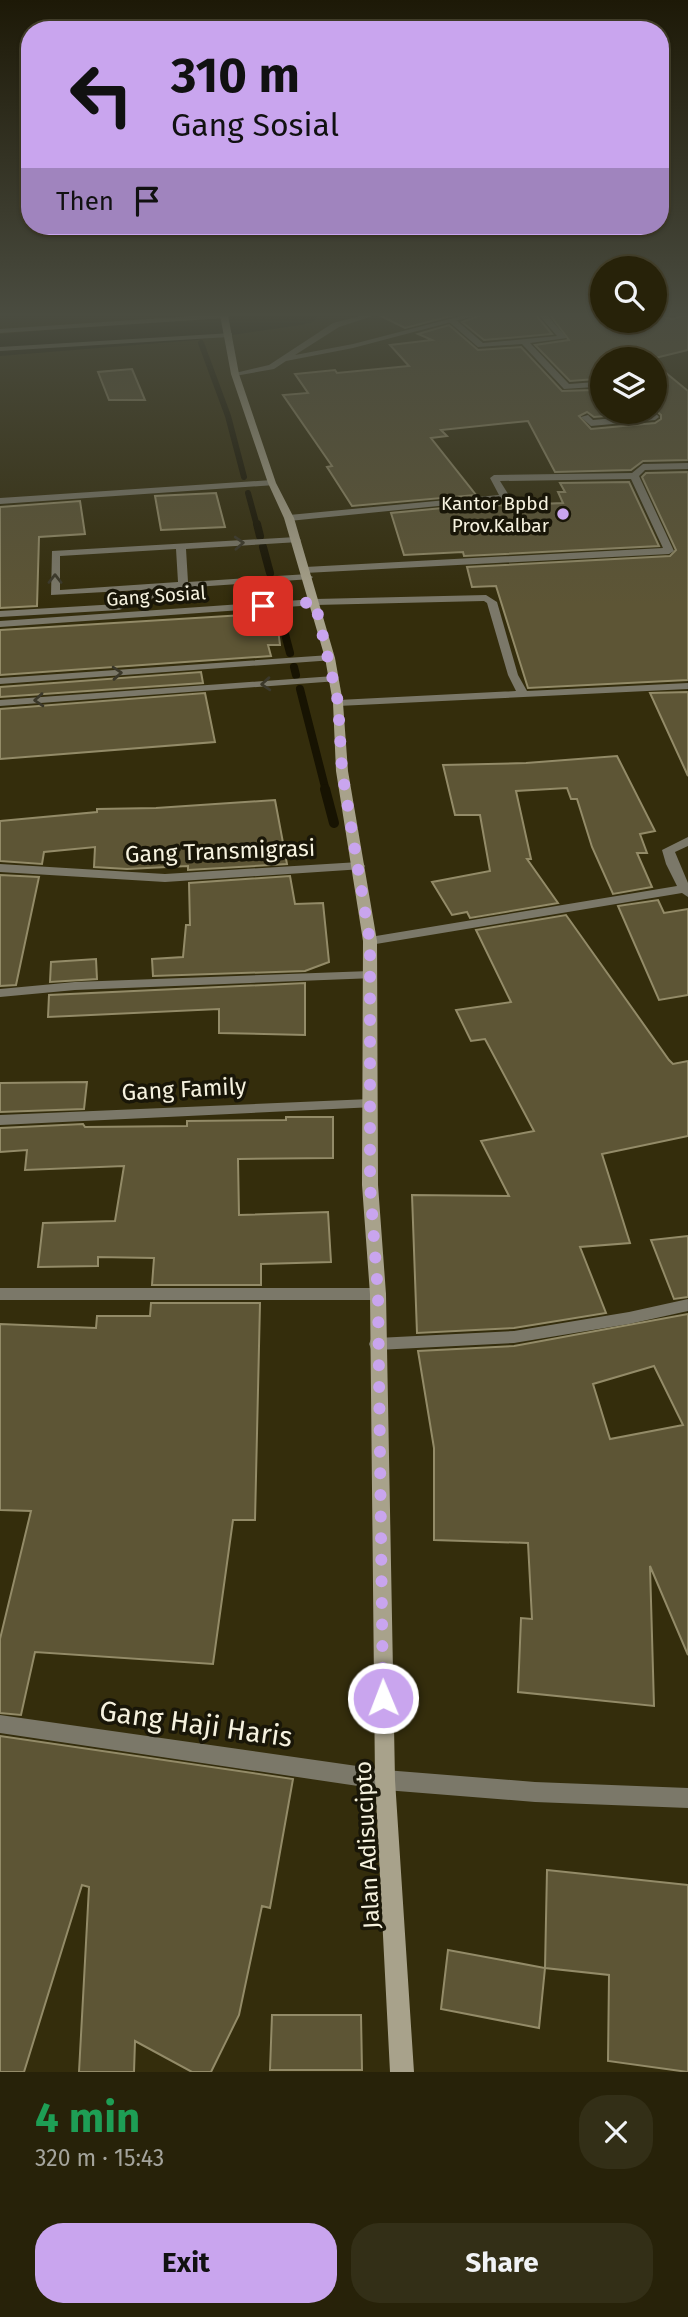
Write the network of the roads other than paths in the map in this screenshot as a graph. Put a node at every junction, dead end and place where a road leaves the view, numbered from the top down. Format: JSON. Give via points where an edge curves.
{"nodes":[{"id":1,"x":248,"y":412,"type":"edge"},
{"id":2,"x":585,"y":416,"type":"dead end"},
{"id":3,"x":590,"y":422,"type":"edge"},
{"id":4,"x":688,"y":466,"type":"edge"},
{"id":5,"x":634,"y":476,"type":"junction"},
{"id":6,"x":272,"y":483,"type":"junction"},
{"id":7,"x":0,"y":501,"type":"edge"},
{"id":8,"x":289,"y":518,"type":"junction"},
{"id":9,"x":296,"y":540,"type":"junction"},
{"id":10,"x":181,"y":546,"type":"junction"},
{"id":11,"x":307,"y":573,"type":"junction"},
{"id":12,"x":183,"y":585,"type":"junction"},
{"id":13,"x":315,"y":602,"type":"junction"},
{"id":14,"x":0,"y":614,"type":"edge"},
{"id":15,"x":0,"y":624,"type":"edge"},
{"id":16,"x":330,"y":658,"type":"junction"},
{"id":17,"x":200,"y":666,"type":"junction"},
{"id":18,"x":334,"y":679,"type":"junction"},
{"id":19,"x":0,"y":681,"type":"edge"},
{"id":20,"x":688,"y":686,"type":"edge"},
{"id":21,"x":206,"y":688,"type":"junction"},
{"id":22,"x":523,"y":694,"type":"junction"},
{"id":23,"x":338,"y":702,"type":"junction"},
{"id":24,"x":0,"y":703,"type":"edge"},
{"id":25,"x":688,"y":841,"type":"edge"},
{"id":26,"x":359,"y":866,"type":"junction"},
{"id":27,"x":0,"y":868,"type":"edge"},
{"id":28,"x":687,"y":891,"type":"edge"},
{"id":29,"x":370,"y":942,"type":"junction"},
{"id":30,"x":370,"y":975,"type":"junction"},
{"id":31,"x":0,"y":993,"type":"edge"},
{"id":32,"x":370,"y":1104,"type":"junction"},
{"id":33,"x":0,"y":1120,"type":"edge"},
{"id":34,"x":0,"y":1294,"type":"edge"},
{"id":35,"x":378,"y":1294,"type":"junction"},
{"id":36,"x":688,"y":1305,"type":"edge"},
{"id":37,"x":377,"y":1344,"type":"junction"},
{"id":38,"x":0,"y":1724,"type":"edge"},
{"id":39,"x":385,"y":1780,"type":"junction"},
{"id":40,"x":688,"y":1798,"type":"edge"},
{"id":41,"x":402,"y":2072,"type":"edge"}],
"edges":[{"from":1,"to":6,"type":"main road","name":"Jalan Adisucipto"},
{"from":2,"to":3,"type":"street"},
{"from":4,"to":5,"type":"street","via":[[643,467]]},
{"from":5,"to":8,"type":"street","via":[[494,478],[505,497]]},
{"from":5,"to":11,"type":"street","via":[[669,551]]},
{"from":6,"to":7,"type":"street"},
{"from":6,"to":8,"type":"main road","name":"Jalan Adisucipto"},
{"from":8,"to":9,"type":"main road","name":"Jalan Adisucipto"},
{"from":10,"to":9,"type":"street","one_way":true},
{"from":9,"to":11,"type":"main road","name":"Jalan Adisucipto"},
{"from":10,"to":12,"type":"street"},
{"from":12,"to":10,"type":"street","one_way":true,"via":[[55,593],[55,553]]},
{"from":11,"to":12,"type":"street"},
{"from":11,"to":13,"type":"main road","name":"Jalan Adisucipto"},
{"from":12,"to":14,"type":"street","via":[[119,607]]},
{"from":13,"to":15,"type":"street","name":"Gang Sosial"},
{"from":13,"to":16,"type":"main road","name":"Jalan Adisucipto"},
{"from":13,"to":22,"type":"street","name":"Gang Sosial","via":[[486,598],[492,602]]},
{"from":16,"to":17,"type":"street"},
{"from":16,"to":18,"type":"main road","name":"Jalan Adisucipto"},
{"from":19,"to":17,"type":"street","one_way":true},
{"from":17,"to":21,"type":"street"},
{"from":18,"to":21,"type":"street","one_way":true},
{"from":18,"to":23,"type":"main road","name":"Jalan Adisucipto"},
{"from":20,"to":22,"type":"street"},
{"from":21,"to":24,"type":"street","one_way":true},
{"from":22,"to":23,"type":"street"},
{"from":23,"to":26,"type":"main road","name":"Jalan Adisucipto","via":[[342,771]]},
{"from":25,"to":28,"type":"street","via":[[668,850]]},
{"from":26,"to":27,"type":"street","name":"Gang Transmigrasi","via":[[165,878]]},
{"from":26,"to":29,"type":"main road","name":"Jalan Adisucipto"},
{"from":28,"to":29,"type":"street"},
{"from":29,"to":30,"type":"main road","name":"Jalan Adisucipto"},
{"from":30,"to":31,"type":"street"},
{"from":30,"to":32,"type":"main road","name":"Jalan Adisucipto"},
{"from":32,"to":33,"type":"street","name":"Gang Family"},
{"from":32,"to":35,"type":"main road","name":"Jalan Adisucipto"},
{"from":34,"to":35,"type":"street"},
{"from":35,"to":37,"type":"main road","name":"Jalan Adisucipto"},
{"from":36,"to":37,"type":"street","via":[[514,1337]]},
{"from":37,"to":39,"type":"main road","name":"Jalan Adisucipto"},
{"from":38,"to":39,"type":"street","name":"Gang Haji Haris"},
{"from":39,"to":40,"type":"street","name":"Gang Haji Haris","via":[[535,1793]]},
{"from":39,"to":41,"type":"main road","name":"Jalan Adisucipto"}]}
